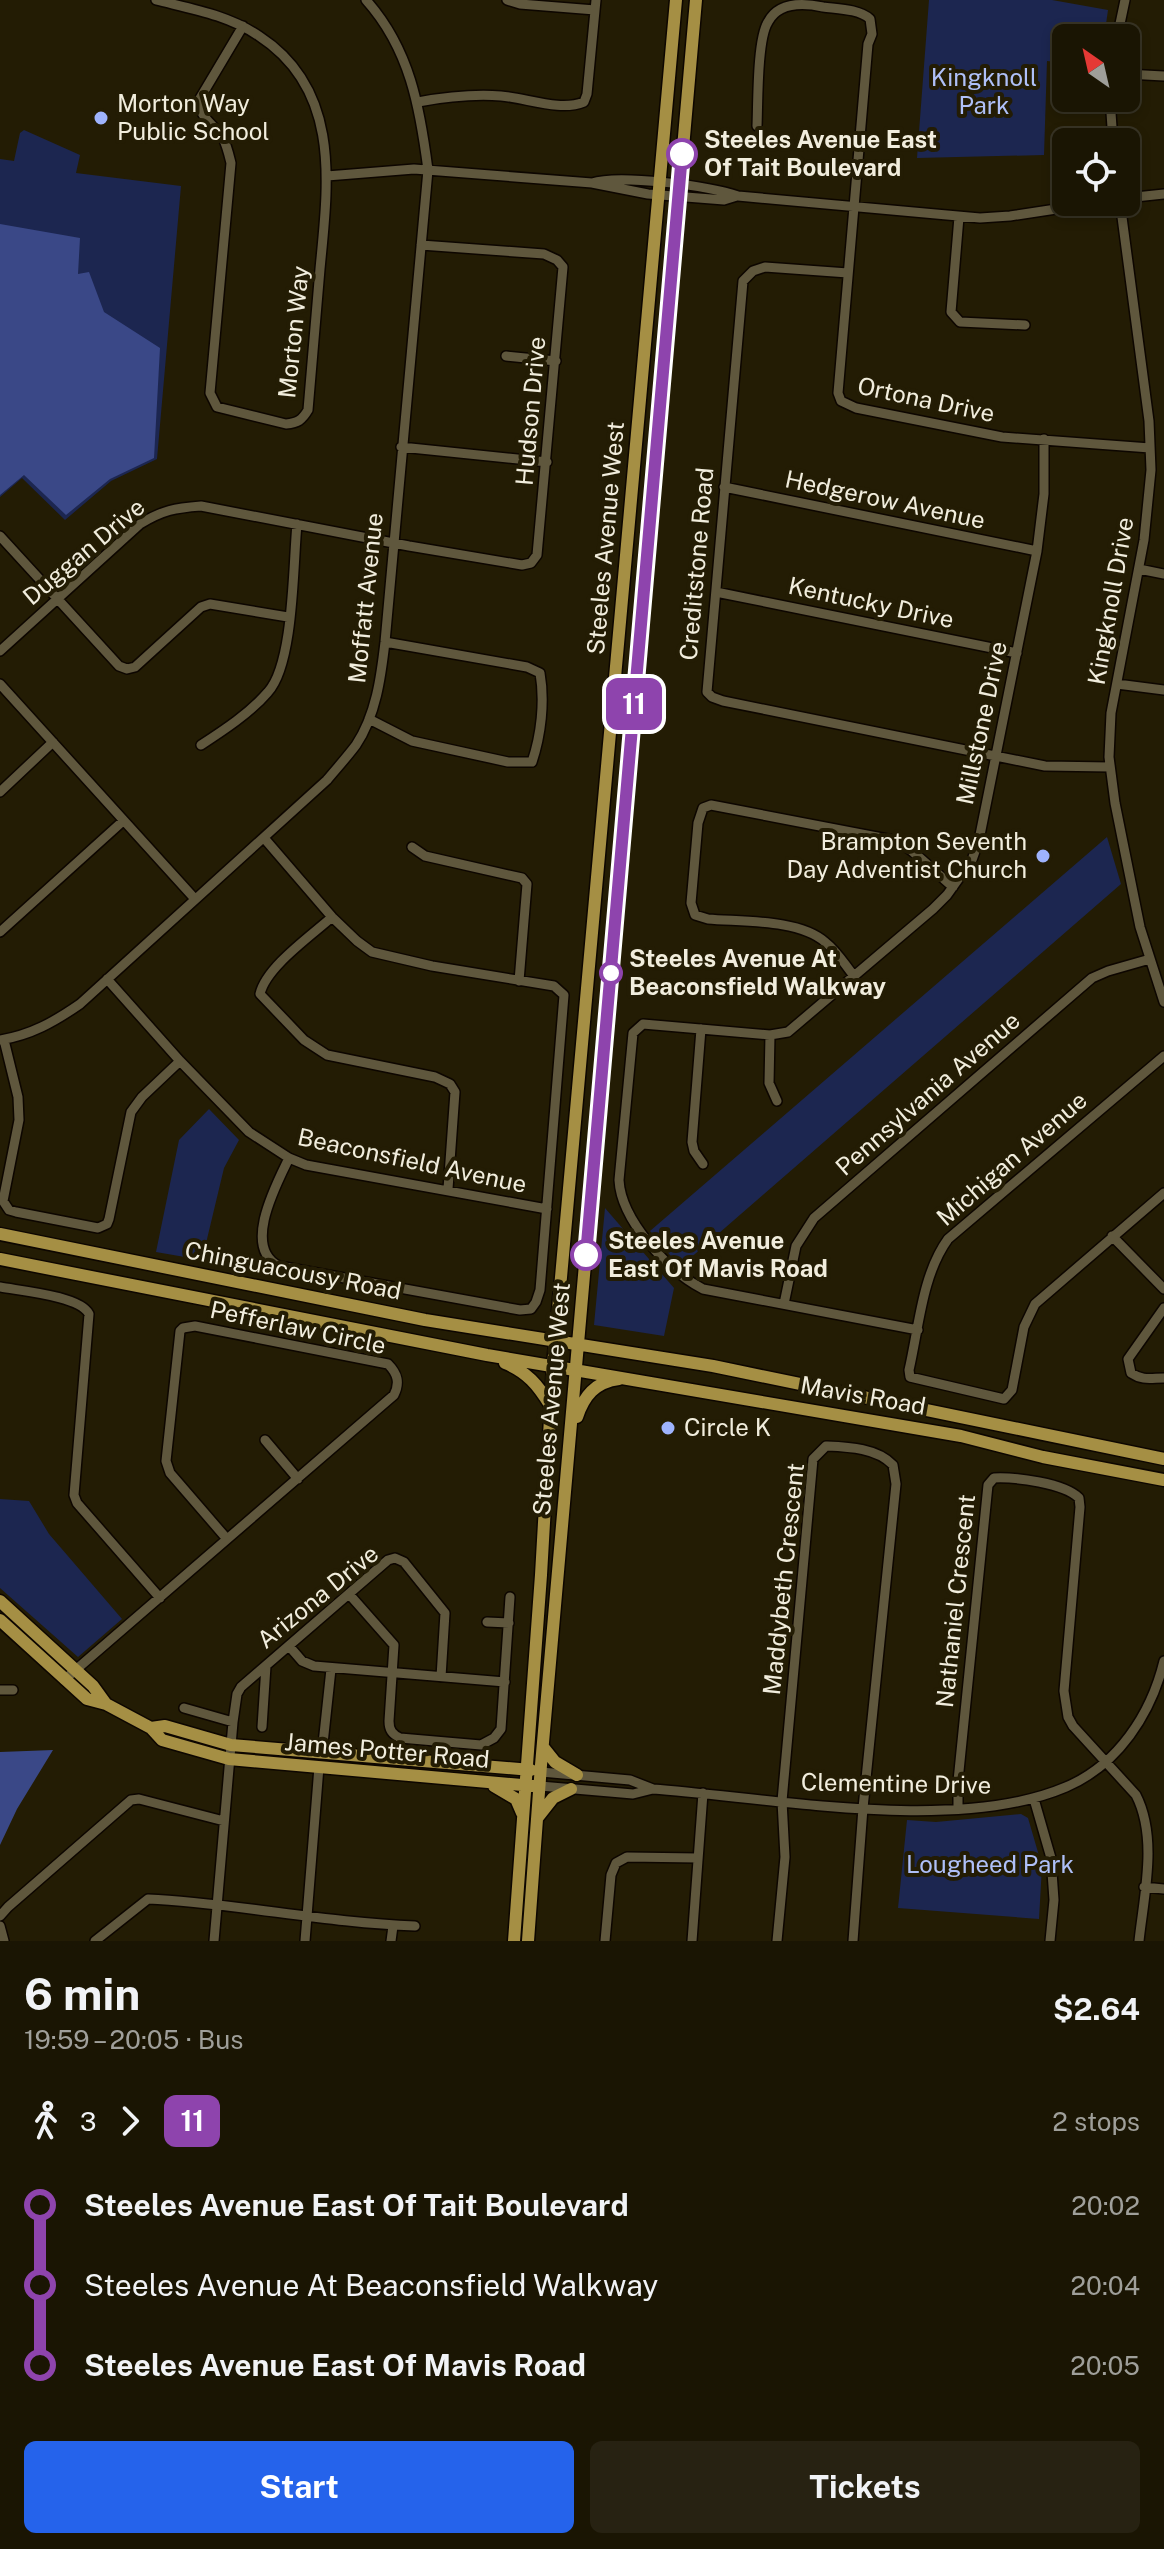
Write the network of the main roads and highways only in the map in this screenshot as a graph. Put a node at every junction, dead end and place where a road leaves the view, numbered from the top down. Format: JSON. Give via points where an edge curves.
{"nodes":[{"id":1,"x":676,"y":0,"type":"edge"},
{"id":2,"x":696,"y":0,"type":"edge"},
{"id":3,"x":665,"y":190,"type":"junction"},
{"id":4,"x":0,"y":1234,"type":"edge"},
{"id":5,"x":0,"y":1259,"type":"edge"},
{"id":6,"x":556,"y":1342,"type":"junction"},
{"id":7,"x":578,"y":1345,"type":"junction"},
{"id":8,"x":487,"y":1355,"type":"junction"},
{"id":9,"x":553,"y":1366,"type":"junction"},
{"id":10,"x":576,"y":1369,"type":"junction"},
{"id":11,"x":629,"y":1378,"type":"junction"},
{"id":12,"x":550,"y":1405,"type":"junction"},
{"id":13,"x":965,"y":1418,"type":"junction"},
{"id":14,"x":570,"y":1435,"type":"junction"},
{"id":15,"x":961,"y":1436,"type":"junction"},
{"id":16,"x":1164,"y":1459,"type":"edge"},
{"id":17,"x":1164,"y":1480,"type":"edge"},
{"id":18,"x":0,"y":1601,"type":"edge"},
{"id":19,"x":0,"y":1620,"type":"edge"},
{"id":20,"x":106,"y":1704,"type":"junction"},
{"id":21,"x":151,"y":1728,"type":"junction"},
{"id":22,"x":530,"y":1733,"type":"junction"},
{"id":23,"x":543,"y":1747,"type":"junction"},
{"id":24,"x":494,"y":1768,"type":"junction"},
{"id":25,"x":527,"y":1770,"type":"junction"},
{"id":26,"x":541,"y":1772,"type":"junction"},
{"id":27,"x":577,"y":1775,"type":"road end"},
{"id":28,"x":487,"y":1782,"type":"junction"},
{"id":29,"x":525,"y":1785,"type":"junction"},
{"id":30,"x":540,"y":1786,"type":"junction"},
{"id":31,"x":571,"y":1789,"type":"road end"},
{"id":32,"x":538,"y":1817,"type":"junction"},
{"id":33,"x":523,"y":1820,"type":"junction"},
{"id":34,"x":514,"y":1941,"type":"edge"},
{"id":35,"x":528,"y":1941,"type":"edge"}],
"edges":[{"from":1,"to":3,"type":"main road","name":"Steeles Avenue West"},
{"from":2,"to":3,"type":"main road","name":"Steeles Avenue West"},
{"from":3,"to":6,"type":"main road","name":"Steeles Avenue West"},
{"from":3,"to":7,"type":"main road","name":"Steeles Avenue West"},
{"from":4,"to":6,"type":"main road","name":"Chinguacousy Road"},
{"from":5,"to":8,"type":"main road","name":"Chinguacousy Road"},
{"from":6,"to":7,"type":"main road","name":"Chinguacousy Road"},
{"from":6,"to":9,"type":"main road","name":"Steeles Avenue West"},
{"from":7,"to":10,"type":"main road","name":"Steeles Avenue West"},
{"from":7,"to":13,"type":"main road","name":"Mavis Road","via":[[713,1366]]},
{"from":8,"to":9,"type":"main road","name":"Chinguacousy Road"},
{"from":8,"to":12,"type":"main road","via":[[521,1370]]},
{"from":9,"to":10,"type":"main road","name":"Mavis Road"},
{"from":9,"to":12,"type":"main road","name":"Steeles Avenue West"},
{"from":10,"to":11,"type":"main road","name":"Mavis Road"},
{"from":10,"to":14,"type":"main road","name":"Steeles Avenue West"},
{"from":11,"to":14,"type":"main road","via":[[607,1380],[589,1392]]},
{"from":11,"to":15,"type":"main road","name":"Mavis Road"},
{"from":12,"to":22,"type":"main road","name":"Steeles Avenue West"},
{"from":13,"to":15,"type":"main road"},
{"from":13,"to":16,"type":"main road","name":"Mavis Road"},
{"from":14,"to":23,"type":"main road","name":"Steeles Avenue West"},
{"from":15,"to":17,"type":"main road","name":"Mavis Road"},
{"from":18,"to":20,"type":"main road","name":"James Potter Road"},
{"from":19,"to":20,"type":"main road","name":"James Potter Road","via":[[87,1699]]},
{"from":20,"to":21,"type":"main road","name":"James Potter Road"},
{"from":21,"to":24,"type":"main road","name":"James Potter Road","via":[[165,1726],[231,1745]]},
{"from":21,"to":28,"type":"main road","name":"James Potter Road","via":[[162,1740],[229,1759]]},
{"from":22,"to":24,"type":"main road","via":[[518,1759]]},
{"from":22,"to":25,"type":"main road","name":"Steeles Avenue West"},
{"from":23,"to":26,"type":"main road","name":"Steeles Avenue West"},
{"from":23,"to":27,"type":"main road"},
{"from":24,"to":25,"type":"main road","name":"James Potter Road"},
{"from":25,"to":26,"type":"main road","name":"James Potter Road"},
{"from":25,"to":29,"type":"main road","name":"Steeles Avenue West"},
{"from":26,"to":30,"type":"main road","name":"Steeles Avenue West"},
{"from":28,"to":29,"type":"main road","name":"James Potter Road"},
{"from":28,"to":33,"type":"main road","via":[[516,1799]]},
{"from":29,"to":30,"type":"main road","name":"James Potter Road"},
{"from":29,"to":33,"type":"main road","name":"Steeles Avenue West"},
{"from":30,"to":32,"type":"main road","name":"Steeles Avenue West"},
{"from":31,"to":32,"type":"main road","via":[[553,1798]]},
{"from":32,"to":35,"type":"main road","name":"Steeles Avenue West"},
{"from":33,"to":34,"type":"main road","name":"Steeles Avenue West"}]}
